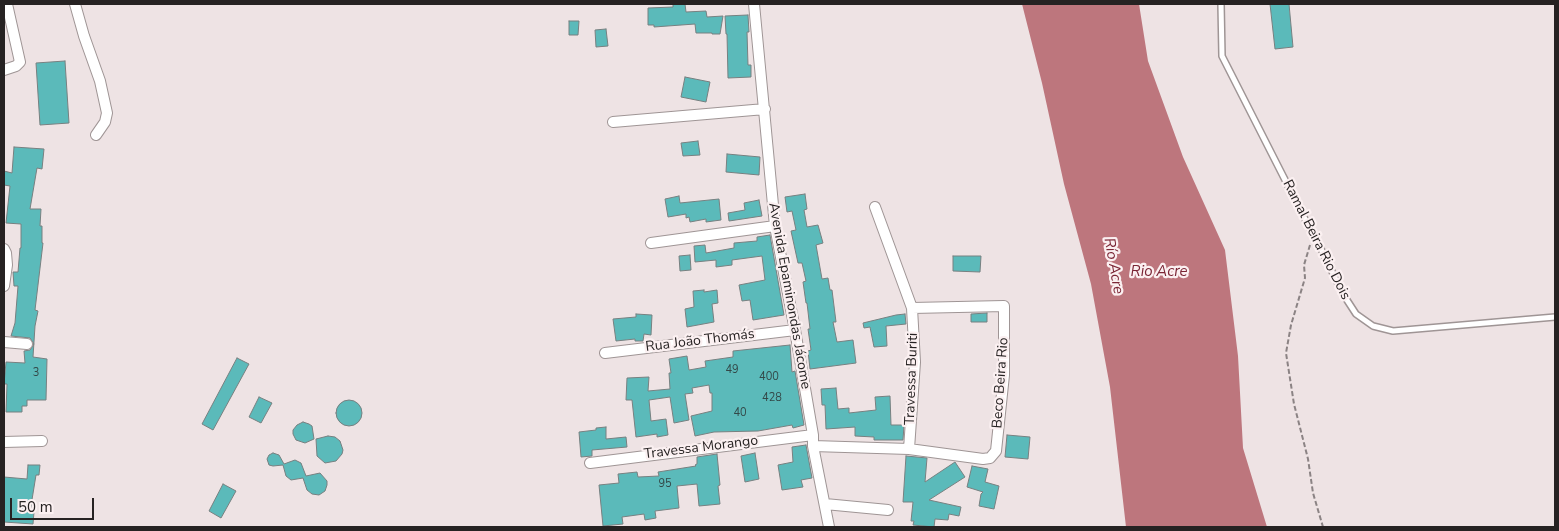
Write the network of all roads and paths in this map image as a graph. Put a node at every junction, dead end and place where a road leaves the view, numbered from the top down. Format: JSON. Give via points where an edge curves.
{"nodes":[{"id":1,"x":7,"y":4,"type":"edge"},
{"id":2,"x":75,"y":4,"type":"edge"},
{"id":3,"x":754,"y":4,"type":"edge"},
{"id":4,"x":1221,"y":4,"type":"edge"},
{"id":5,"x":4,"y":70,"type":"edge"},
{"id":6,"x":765,"y":109,"type":"junction"},
{"id":7,"x":613,"y":122,"type":"dead end"},
{"id":8,"x":96,"y":135,"type":"dead end"},
{"id":9,"x":875,"y":207,"type":"dead end"},
{"id":10,"x":775,"y":226,"type":"junction"},
{"id":11,"x":1314,"y":236,"type":"junction"},
{"id":12,"x":651,"y":242,"type":"dead end"},
{"id":13,"x":4,"y":249,"type":"edge"},
{"id":14,"x":4,"y":286,"type":"edge"},
{"id":15,"x":912,"y":308,"type":"junction"},
{"id":16,"x":1555,"y":318,"type":"edge"},
{"id":17,"x":795,"y":330,"type":"junction"},
{"id":18,"x":4,"y":342,"type":"edge"},
{"id":19,"x":27,"y":344,"type":"dead end"},
{"id":20,"x":605,"y":353,"type":"dead end"},
{"id":21,"x":813,"y":434,"type":"junction"},
{"id":22,"x":42,"y":441,"type":"dead end"},
{"id":23,"x":4,"y":442,"type":"edge"},
{"id":24,"x":813,"y":446,"type":"junction"},
{"id":25,"x":909,"y":449,"type":"junction"},
{"id":26,"x":590,"y":463,"type":"dead end"},
{"id":27,"x":825,"y":504,"type":"junction"},
{"id":28,"x":888,"y":510,"type":"dead end"},
{"id":29,"x":829,"y":527,"type":"edge"},
{"id":30,"x":1323,"y":527,"type":"edge"}],
"edges":[{"from":1,"to":5,"type":"street","via":[[20,62]]},
{"from":2,"to":8,"type":"street","via":[[107,113]]},
{"from":3,"to":6,"type":"street","name":"Avenida Epaminondas Jácome"},
{"from":4,"to":11,"type":"lane","name":"Ramal Beira Rio Dois","via":[[1222,56]]},
{"from":6,"to":7,"type":"street"},
{"from":6,"to":10,"type":"street","name":"Avenida Epaminondas Jácome"},
{"from":9,"to":15,"type":"street","name":"Travessa Buriti"},
{"from":10,"to":12,"type":"street"},
{"from":10,"to":17,"type":"street","name":"Avenida Epaminondas Jácome"},
{"from":11,"to":16,"type":"lane","name":"Ramal Beira Rio Dois","via":[[1342,294],[1356,314],[1372,326],[1393,331]]},
{"from":11,"to":30,"type":"path","via":[[1307,250],[1305,278],[1286,353],[1294,404]]},
{"from":13,"to":14,"type":"street","via":[[7,265]]},
{"from":15,"to":25,"type":"street","name":"Travessa Buriti","via":[[915,362]]},
{"from":15,"to":25,"type":"street","name":"Beco Beira Rio","via":[[1004,306],[1004,376],[996,451],[990,458]]},
{"from":17,"to":20,"type":"street","name":"Rua João Thomás"},
{"from":17,"to":21,"type":"street","name":"Avenida Epaminondas Jácome"},
{"from":18,"to":19,"type":"street"},
{"from":21,"to":24,"type":"street","name":"Avenida Epaminondas Jácome"},
{"from":21,"to":26,"type":"street","name":"Travessa Morango"},
{"from":22,"to":23,"type":"street"},
{"from":24,"to":25,"type":"street"},
{"from":24,"to":27,"type":"street","name":"Avenida Epaminondas Jácome"},
{"from":27,"to":28,"type":"street"},
{"from":27,"to":29,"type":"street","name":"Avenida Epaminondas Jácome"}]}
